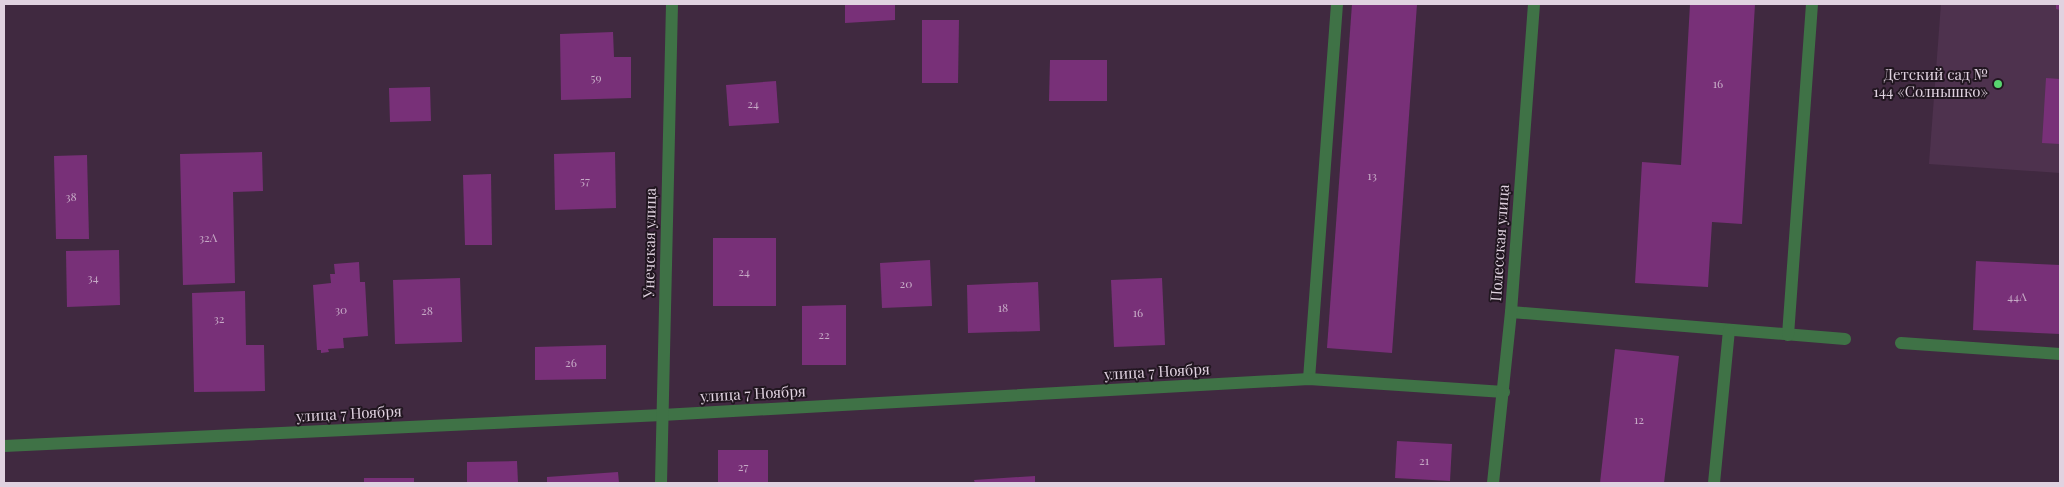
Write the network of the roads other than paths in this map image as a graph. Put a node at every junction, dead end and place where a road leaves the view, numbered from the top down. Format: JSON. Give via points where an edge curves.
{"nodes":[{"id":1,"x":672,"y":4,"type":"edge"},
{"id":2,"x":1337,"y":4,"type":"edge"},
{"id":3,"x":1534,"y":4,"type":"edge"},
{"id":4,"x":1812,"y":4,"type":"edge"},
{"id":5,"x":1511,"y":312,"type":"junction"},
{"id":6,"x":1729,"y":330,"type":"junction"},
{"id":7,"x":1788,"y":335,"type":"junction"},
{"id":8,"x":1845,"y":339,"type":"dead end"},
{"id":9,"x":1901,"y":343,"type":"dead end"},
{"id":10,"x":2060,"y":354,"type":"edge"},
{"id":11,"x":1309,"y":380,"type":"junction"},
{"id":12,"x":1504,"y":392,"type":"junction"},
{"id":13,"x":662,"y":415,"type":"junction"},
{"id":14,"x":4,"y":446,"type":"edge"},
{"id":15,"x":661,"y":483,"type":"edge"},
{"id":16,"x":1493,"y":483,"type":"edge"},
{"id":17,"x":1714,"y":483,"type":"edge"}],
"edges":[{"from":1,"to":13,"type":"street","name":"Унечская улица"},
{"from":2,"to":11,"type":"street"},
{"from":3,"to":5,"type":"street","name":"Полесская улица"},
{"from":4,"to":7,"type":"street"},
{"from":5,"to":6,"type":"street"},
{"from":5,"to":12,"type":"street","name":"Полесская улица"},
{"from":6,"to":7,"type":"street"},
{"from":6,"to":17,"type":"street"},
{"from":7,"to":8,"type":"street"},
{"from":9,"to":10,"type":"street"},
{"from":11,"to":12,"type":"street","name":"улица 7 Ноября"},
{"from":11,"to":13,"type":"street","name":"улица 7 Ноября"},
{"from":12,"to":16,"type":"street","name":"Полесская улица"},
{"from":13,"to":14,"type":"street","name":"улица 7 Ноября"},
{"from":13,"to":15,"type":"street","name":"Унечская улица"}]}
